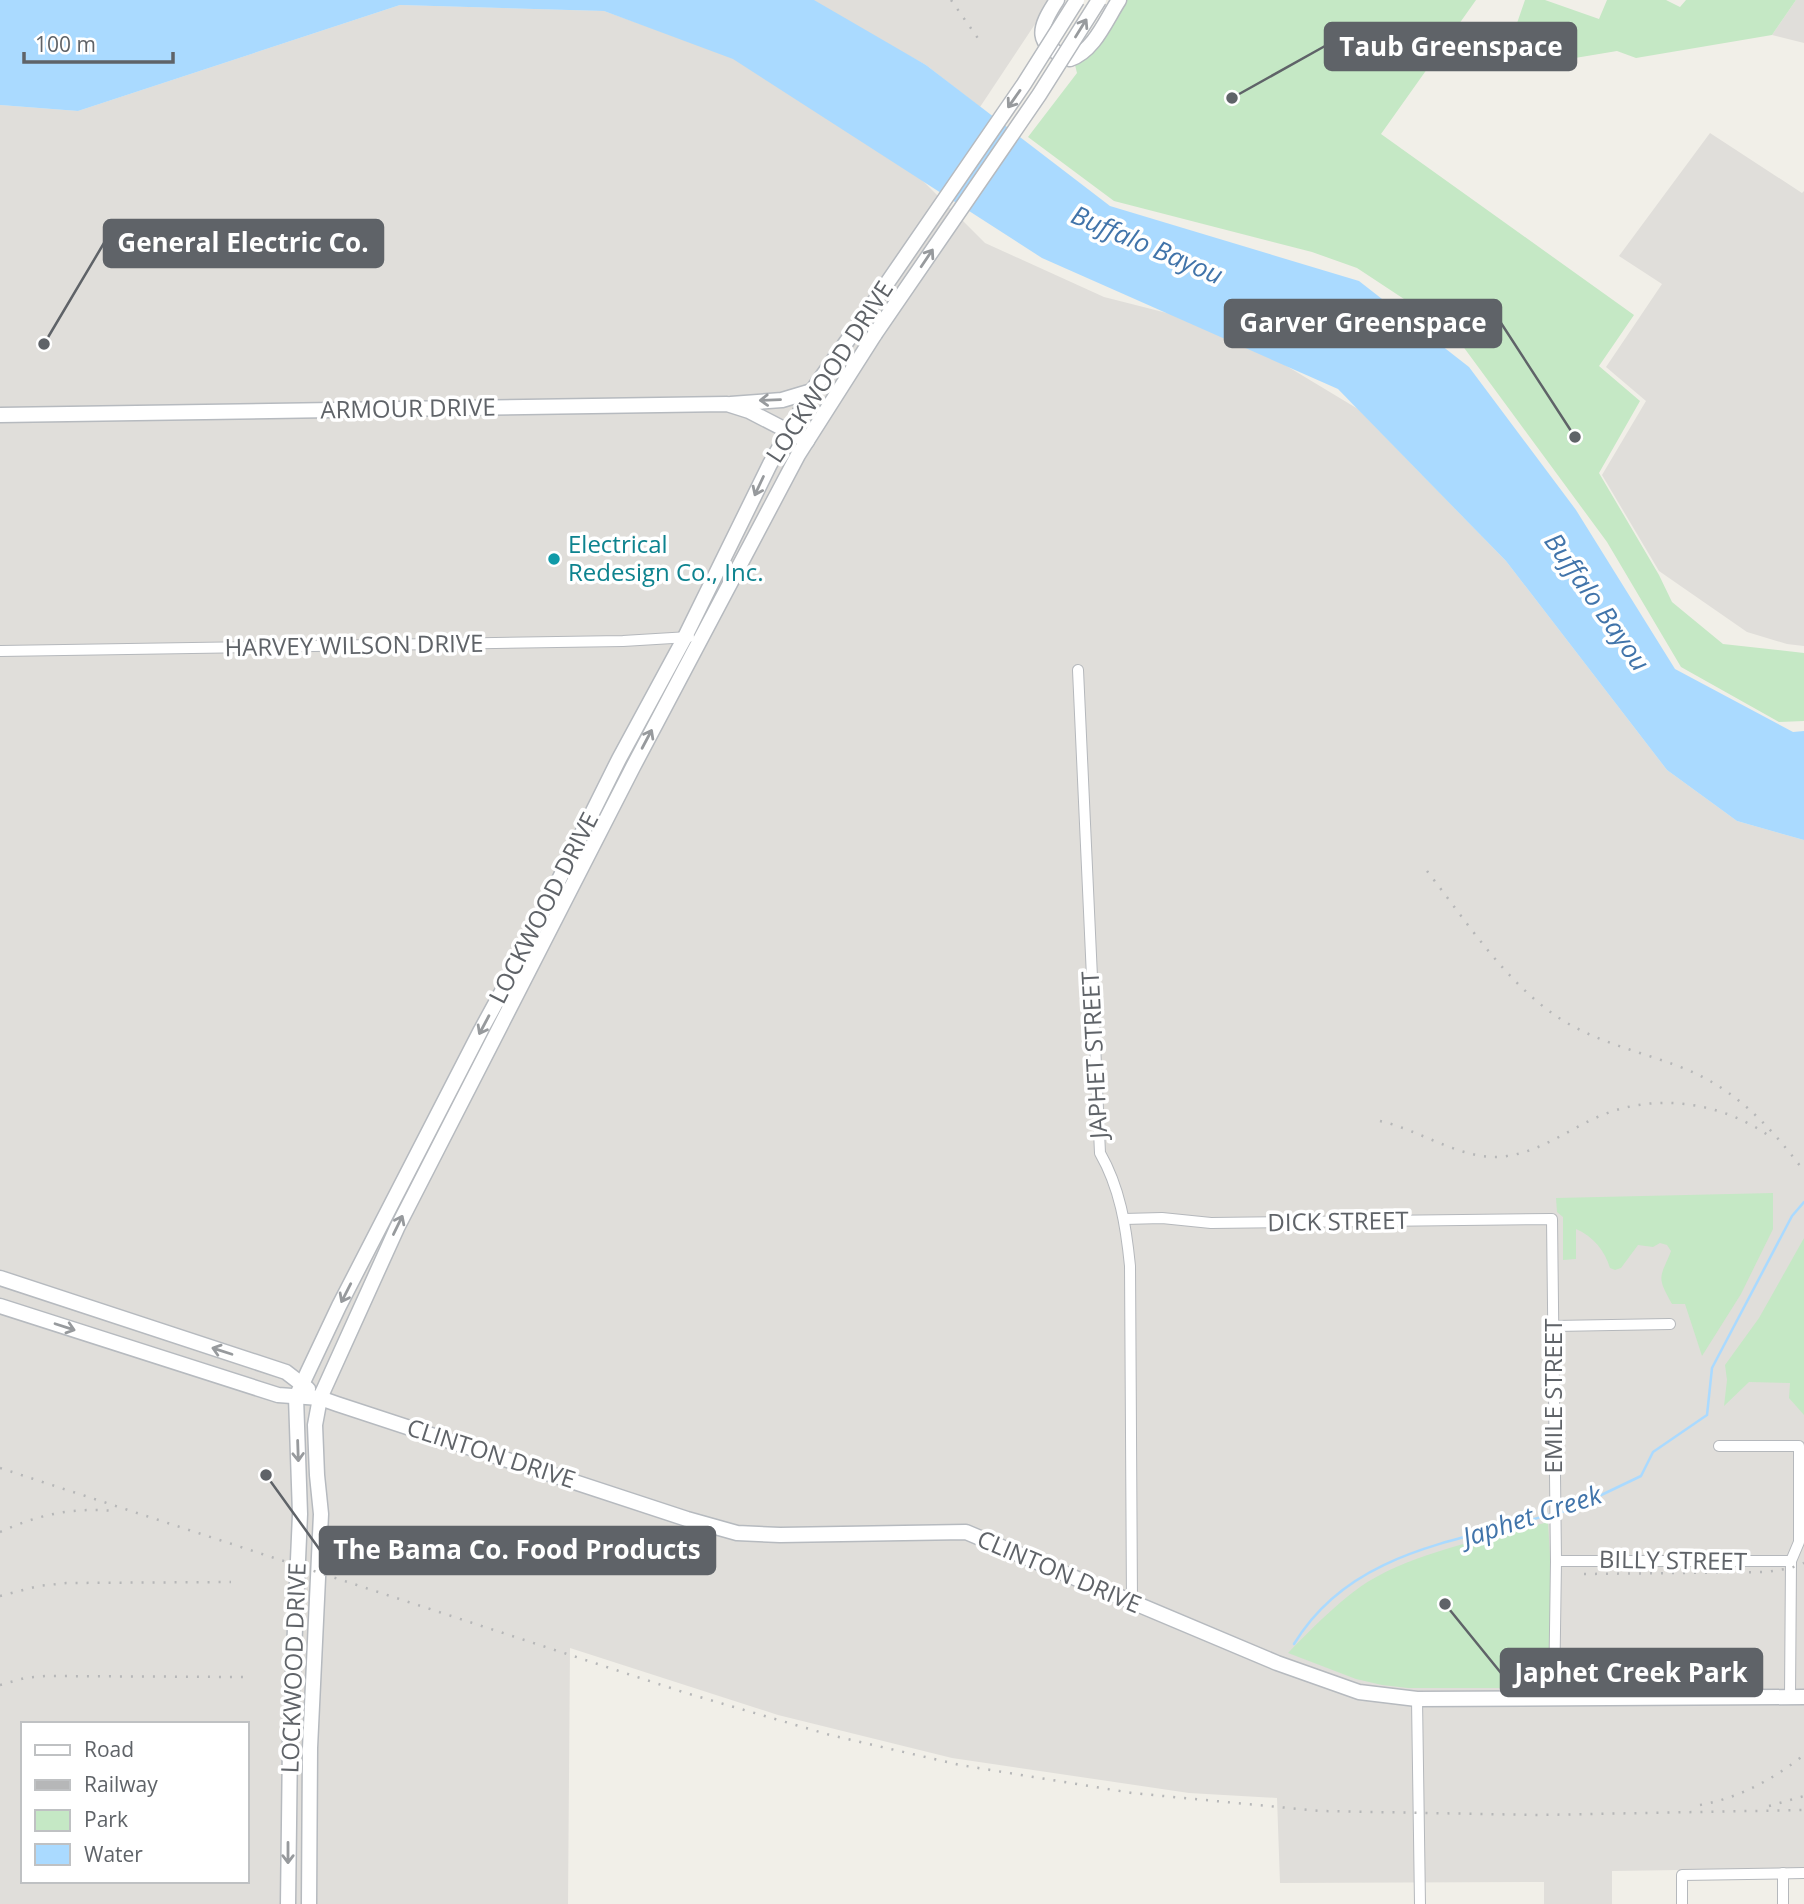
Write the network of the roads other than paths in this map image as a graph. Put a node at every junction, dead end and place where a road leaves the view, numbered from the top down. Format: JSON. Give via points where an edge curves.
{"nodes":[{"id":1,"x":1057,"y":0,"type":"edge"},
{"id":2,"x":1077,"y":0,"type":"edge"},
{"id":3,"x":1099,"y":0,"type":"edge"},
{"id":4,"x":1119,"y":0,"type":"edge"},
{"id":5,"x":812,"y":391,"type":"junction"},
{"id":6,"x":727,"y":404,"type":"junction"},
{"id":7,"x":0,"y":415,"type":"edge"},
{"id":8,"x":789,"y":431,"type":"junction"},
{"id":9,"x":807,"y":441,"type":"junction"},
{"id":10,"x":706,"y":631,"type":"junction"},
{"id":11,"x":684,"y":639,"type":"junction"},
{"id":12,"x":0,"y":650,"type":"edge"},
{"id":13,"x":1079,"y":670,"type":"dead end"},
{"id":14,"x":619,"y":759,"type":"junction"},
{"id":15,"x":633,"y":767,"type":"junction"},
{"id":16,"x":575,"y":864,"type":"junction"},
{"id":17,"x":419,"y":1149,"type":"junction"},
{"id":18,"x":434,"y":1156,"type":"junction"},
{"id":19,"x":398,"y":1190,"type":"junction"},
{"id":20,"x":413,"y":1196,"type":"junction"},
{"id":21,"x":1124,"y":1219,"type":"junction"},
{"id":22,"x":1552,"y":1219,"type":"joint"},
{"id":23,"x":365,"y":1255,"type":"junction"},
{"id":24,"x":381,"y":1263,"type":"junction"},
{"id":25,"x":0,"y":1278,"type":"edge"},
{"id":26,"x":0,"y":1306,"type":"edge"},
{"id":27,"x":1670,"y":1324,"type":"dead end"},
{"id":28,"x":1554,"y":1326,"type":"junction"},
{"id":29,"x":299,"y":1390,"type":"junction"},
{"id":30,"x":320,"y":1398,"type":"junction"},
{"id":31,"x":1719,"y":1446,"type":"dead end"},
{"id":32,"x":1555,"y":1557,"type":"junction"},
{"id":33,"x":1791,"y":1561,"type":"junction"},
{"id":34,"x":1132,"y":1603,"type":"junction"},
{"id":35,"x":1797,"y":1697,"type":"edge"},
{"id":36,"x":1417,"y":1699,"type":"junction"},
{"id":37,"x":1554,"y":1699,"type":"junction"},
{"id":38,"x":1804,"y":1873,"type":"edge"},
{"id":39,"x":1783,"y":1874,"type":"junction"},
{"id":40,"x":288,"y":1904,"type":"edge"},
{"id":41,"x":309,"y":1904,"type":"edge"},
{"id":42,"x":1420,"y":1904,"type":"edge"},
{"id":43,"x":1682,"y":1904,"type":"edge"},
{"id":44,"x":1783,"y":1904,"type":"edge"}],
"edges":[{"from":1,"to":4,"type":"main road","via":[[1041,37],[1070,59],[1088,48]]},
{"from":2,"to":5,"type":"main road","name":"LOCKWOOD DRIVE","one_way":true,"bridge":true},
{"from":9,"to":3,"type":"main road","name":"LOCKWOOD DRIVE","one_way":true,"bridge":true},
{"from":5,"to":6,"type":"main road","one_way":true,"via":[[782,400]]},
{"from":5,"to":8,"type":"main road","name":"LOCKWOOD DRIVE"},
{"from":6,"to":7,"type":"main road","name":"ARMOUR DRIVE"},
{"from":6,"to":8,"type":"main road","name":"ARMOUR DRIVE"},
{"from":8,"to":9,"type":"main road","name":"ARMOUR DRIVE"},
{"from":8,"to":11,"type":"main road","name":"LOCKWOOD DRIVE","one_way":true},
{"from":9,"to":10,"type":"main road","name":"LOCKWOOD DRIVE"},
{"from":10,"to":11,"type":"street","name":"HARVEY WILSON DRIVE"},
{"from":15,"to":10,"type":"main road","name":"LOCKWOOD DRIVE","one_way":true},
{"from":11,"to":12,"type":"street","name":"HARVEY WILSON DRIVE"},
{"from":11,"to":14,"type":"main road","name":"LOCKWOOD DRIVE"},
{"from":13,"to":21,"type":"street","name":"JAPHET STREET","via":[[1100,1153],[1113,1178]]},
{"from":14,"to":15,"type":"main road"},
{"from":14,"to":16,"type":"main road","name":"LOCKWOOD DRIVE"},
{"from":15,"to":16,"type":"main road","name":"LOCKWOOD DRIVE"},
{"from":16,"to":17,"type":"main road","name":"LOCKWOOD DRIVE","one_way":true},
{"from":16,"to":18,"type":"main road","name":"LOCKWOOD DRIVE"},
{"from":17,"to":18,"type":"main road"},
{"from":17,"to":19,"type":"main road","name":"LOCKWOOD DRIVE"},
{"from":18,"to":20,"type":"main road","name":"LOCKWOOD DRIVE"},
{"from":19,"to":20,"type":"main road"},
{"from":19,"to":23,"type":"main road","name":"LOCKWOOD DRIVE"},
{"from":24,"to":20,"type":"main road","name":"LOCKWOOD DRIVE","one_way":true},
{"from":21,"to":22,"type":"street","name":"DICK STREET","via":[[1210,1223]]},
{"from":21,"to":34,"type":"street","name":"JAPHET STREET","via":[[1130,1266]]},
{"from":22,"to":28,"type":"street","name":"EMILE STREET"},
{"from":23,"to":24,"type":"main road"},
{"from":23,"to":29,"type":"main road","name":"LOCKWOOD DRIVE","one_way":true},
{"from":24,"to":30,"type":"main road","name":"LOCKWOOD DRIVE"},
{"from":29,"to":25,"type":"main road","name":"CLINTON DRIVE","one_way":true,"via":[[286,1373]]},
{"from":26,"to":29,"type":"main road","name":"CLINTON DRIVE","one_way":true,"via":[[278,1395]]},
{"from":27,"to":28,"type":"street"},
{"from":28,"to":32,"type":"street","name":"EMILE STREET"},
{"from":29,"to":30,"type":"main road","name":"CLINTON DRIVE"},
{"from":29,"to":40,"type":"main road","name":"LOCKWOOD DRIVE","one_way":true,"via":[[300,1514]]},
{"from":30,"to":34,"type":"main road","name":"CLINTON DRIVE","via":[[737,1533],[966,1532]]},
{"from":30,"to":41,"type":"main road","name":"LOCKWOOD DRIVE","via":[[315,1425],[321,1514],[309,1760]]},
{"from":31,"to":33,"type":"street","via":[[1799,1446],[1799,1542]]},
{"from":32,"to":33,"type":"street","name":"BILLY STREET"},
{"from":32,"to":37,"type":"street","name":"EMILE STREET"},
{"from":33,"to":35,"type":"street"},
{"from":34,"to":36,"type":"main road","name":"CLINTON DRIVE","via":[[1359,1692]]},
{"from":35,"to":37,"type":"main road","name":"CLINTON DRIVE"},
{"from":36,"to":37,"type":"main road","name":"CLINTON DRIVE"},
{"from":36,"to":42,"type":"street"},
{"from":38,"to":39,"type":"street"},
{"from":39,"to":43,"type":"street","via":[[1682,1875]]},
{"from":39,"to":44,"type":"street"}]}
